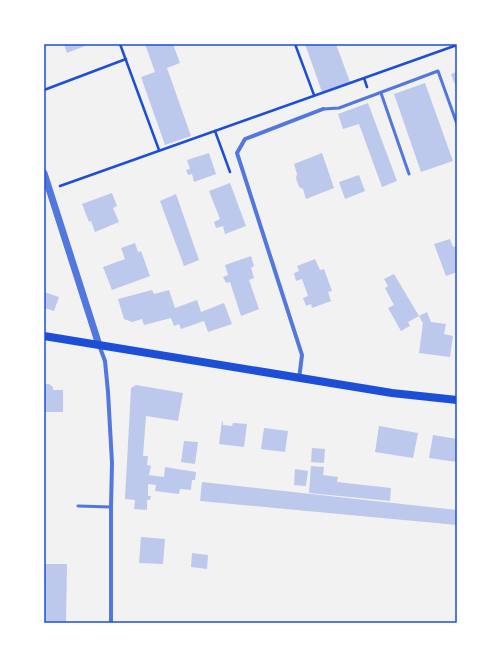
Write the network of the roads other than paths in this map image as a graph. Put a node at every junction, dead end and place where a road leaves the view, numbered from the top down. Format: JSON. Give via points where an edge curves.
{"nodes":[{"id":1,"x":381,"y":93,"type":"junction"},
{"id":2,"x":323,"y":109,"type":"joint"},
{"id":3,"x":457,"y":124,"type":"edge"},
{"id":4,"x":44,"y":173,"type":"edge"},
{"id":5,"x":409,"y":174,"type":"dead end"},
{"id":6,"x":44,"y":336,"type":"edge"},
{"id":7,"x":99,"y":345,"type":"junction"},
{"id":8,"x":299,"y":379,"type":"junction"},
{"id":9,"x":457,"y":400,"type":"edge"},
{"id":10,"x":78,"y":506,"type":"dead end"},
{"id":11,"x":111,"y":507,"type":"junction"},
{"id":12,"x":111,"y":623,"type":"edge"}],
"edges":[{"from":1,"to":2,"type":"lane","via":[[339,108]]},
{"from":1,"to":3,"type":"lane","via":[[438,72]]},
{"from":1,"to":5,"type":"lane"},
{"from":2,"to":8,"type":"street","via":[[245,139],[237,153],[302,355]]},
{"from":4,"to":7,"type":"street"},
{"from":6,"to":7,"type":"main road"},
{"from":7,"to":8,"type":"main road"},
{"from":7,"to":11,"type":"street","via":[[105,361],[108,392],[112,463]]},
{"from":8,"to":9,"type":"main road","via":[[392,394]]},
{"from":10,"to":11,"type":"lane"},
{"from":11,"to":12,"type":"street"}]}
